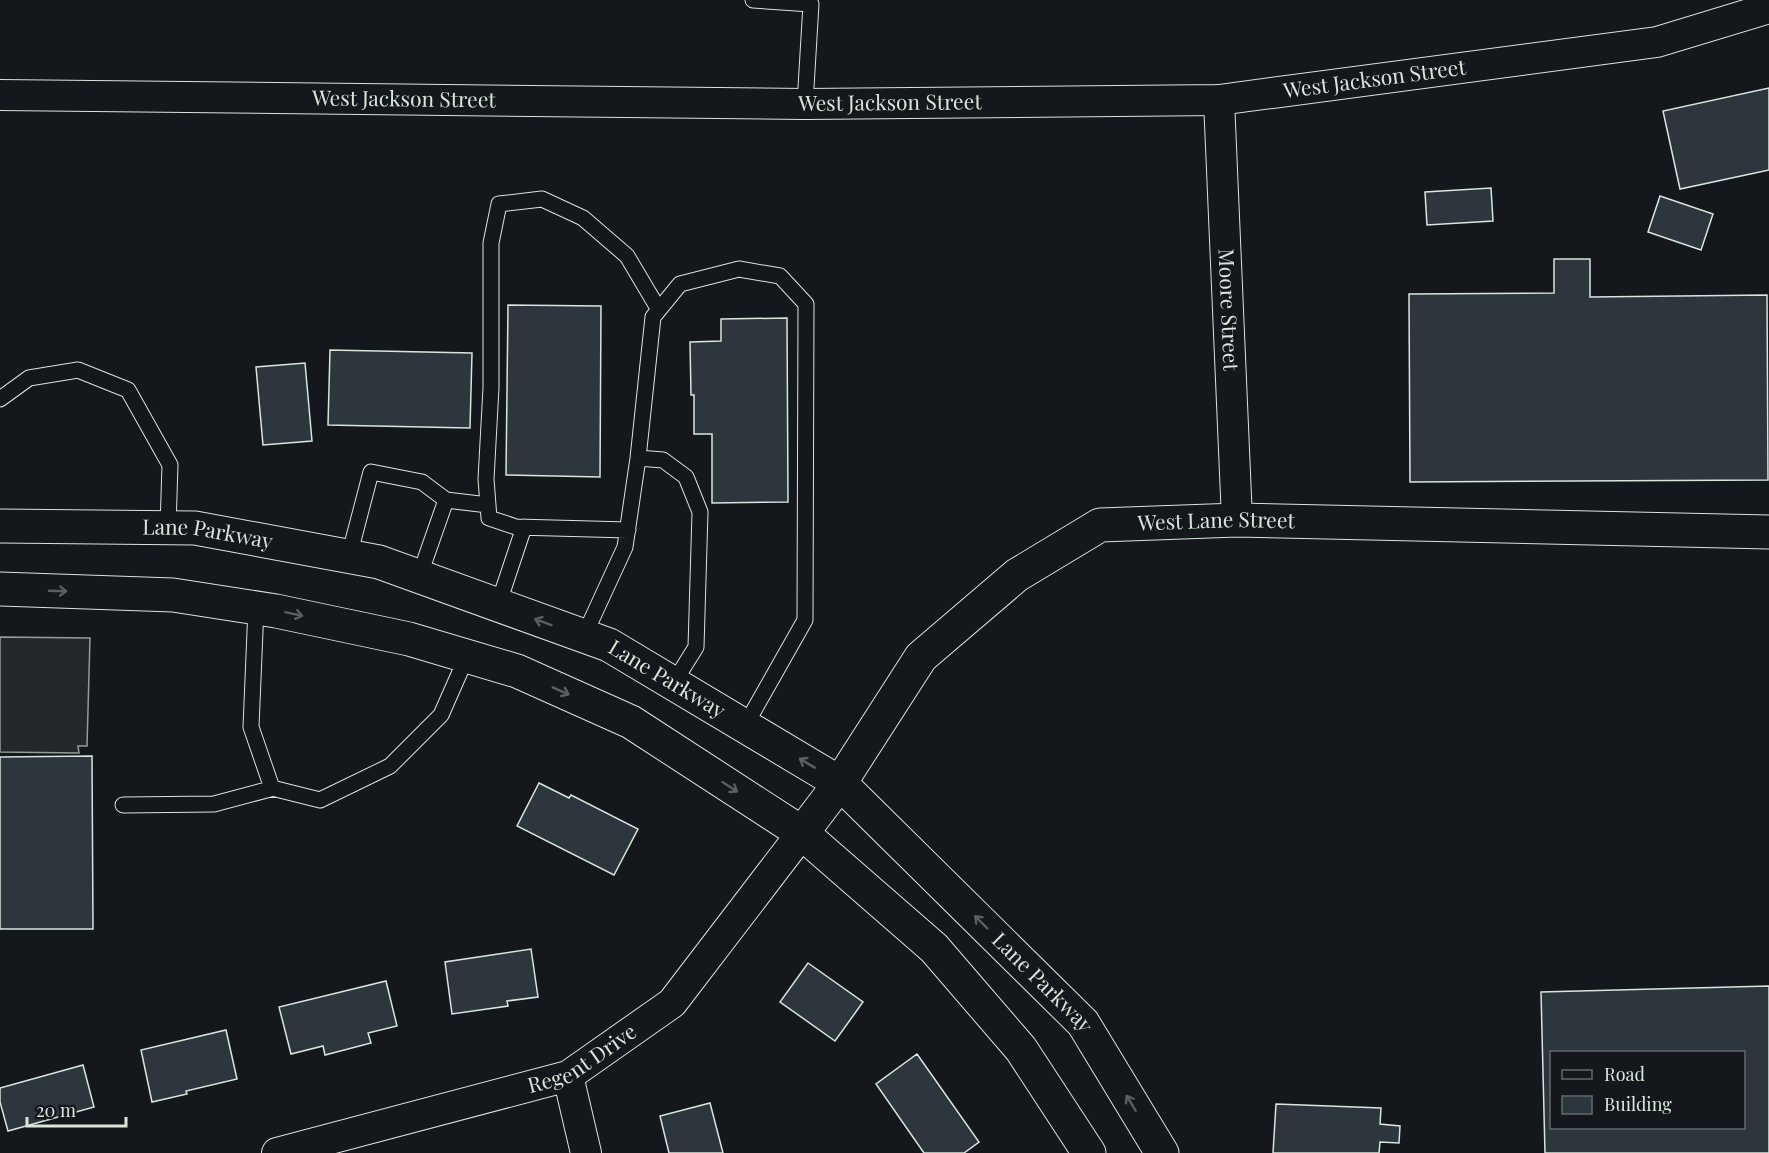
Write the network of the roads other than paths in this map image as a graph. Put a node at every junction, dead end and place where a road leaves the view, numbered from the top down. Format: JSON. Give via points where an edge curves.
{"nodes":[{"id":1,"x":753,"y":0,"type":"edge"},
{"id":2,"x":1769,"y":8,"type":"edge"},
{"id":3,"x":0,"y":95,"type":"edge"},
{"id":4,"x":1219,"y":100,"type":"junction"},
{"id":5,"x":805,"y":104,"type":"junction"},
{"id":6,"x":658,"y":310,"type":"junction"},
{"id":7,"x":0,"y":399,"type":"edge"},
{"id":8,"x":638,"y":458,"type":"junction"},
{"id":9,"x":446,"y":500,"type":"junction"},
{"id":10,"x":488,"y":505,"type":"junction"},
{"id":11,"x":1237,"y":520,"type":"junction"},
{"id":12,"x":0,"y":526,"type":"edge"},
{"id":13,"x":168,"y":527,"type":"junction"},
{"id":14,"x":524,"y":527,"type":"junction"},
{"id":15,"x":628,"y":530,"type":"junction"},
{"id":16,"x":1769,"y":532,"type":"edge"},
{"id":17,"x":350,"y":556,"type":"junction"},
{"id":18,"x":420,"y":577,"type":"junction"},
{"id":19,"x":0,"y":589,"type":"edge"},
{"id":20,"x":498,"y":605,"type":"junction"},
{"id":21,"x":256,"y":607,"type":"junction"},
{"id":22,"x":584,"y":636,"type":"junction"},
{"id":23,"x":467,"y":657,"type":"junction"},
{"id":24,"x":674,"y":684,"type":"junction"},
{"id":25,"x":745,"y":726,"type":"junction"},
{"id":26,"x":840,"y":783,"type":"junction"},
{"id":27,"x":274,"y":788,"type":"junction"},
{"id":28,"x":123,"y":805,"type":"dead end"},
{"id":29,"x":802,"y":833,"type":"junction"},
{"id":30,"x":568,"y":1076,"type":"junction"},
{"id":31,"x":277,"y":1153,"type":"edge"},
{"id":32,"x":586,"y":1153,"type":"edge"},
{"id":33,"x":1089,"y":1153,"type":"edge"},
{"id":34,"x":1162,"y":1153,"type":"edge"}],
"edges":[{"from":1,"to":5,"type":"lane","via":[[811,4]]},
{"from":2,"to":4,"type":"street","name":"West Jackson Street","via":[[1657,42]]},
{"from":3,"to":5,"type":"street","name":"West Jackson Street"},
{"from":4,"to":5,"type":"street","name":"West Jackson Street"},
{"from":4,"to":11,"type":"street","name":"Moore Street"},
{"from":6,"to":8,"type":"lane","via":[[653,317]]},
{"from":6,"to":10,"type":"lane","via":[[627,256],[583,218],[542,199],[499,204],[491,243]]},
{"from":6,"to":25,"type":"lane","via":[[680,284],[739,269],[780,276],[806,304],[805,620]]},
{"from":7,"to":13,"type":"lane","via":[[29,378],[78,370],[128,390],[170,465]]},
{"from":8,"to":15,"type":"lane"},
{"from":8,"to":24,"type":"lane","via":[[663,460],[686,477],[700,512],[696,647]]},
{"from":9,"to":10,"type":"lane"},
{"from":9,"to":17,"type":"lane","via":[[422,482],[371,472]]},
{"from":9,"to":18,"type":"lane"},
{"from":10,"to":14,"type":"lane","via":[[489,518]]},
{"from":11,"to":16,"type":"main road","name":"West Lane Street"},
{"from":11,"to":26,"type":"main road","name":"West Lane Street","via":[[1100,525],[1017,575],[921,657]]},
{"from":12,"to":13,"type":"main road","name":"Lane Parkway"},
{"from":13,"to":17,"type":"main road","name":"Lane Parkway","via":[[195,528]]},
{"from":14,"to":15,"type":"lane"},
{"from":14,"to":20,"type":"lane"},
{"from":15,"to":22,"type":"lane","via":[[625,547]]},
{"from":17,"to":18,"type":"main road","name":"Lane Parkway"},
{"from":18,"to":20,"type":"main road","name":"Lane Parkway"},
{"from":19,"to":21,"type":"main road","one_way":true,"via":[[173,594]]},
{"from":22,"to":20,"type":"main road","name":"Lane Parkway","one_way":true},
{"from":21,"to":23,"type":"main road","one_way":true,"via":[[410,639]]},
{"from":21,"to":27,"type":"lane","via":[[250,727]]},
{"from":22,"to":24,"type":"main road","name":"Lane Parkway","via":[[609,645]]},
{"from":23,"to":27,"type":"lane","via":[[441,715],[390,766],[320,800]]},
{"from":23,"to":29,"type":"main road","one_way":true,"via":[[517,671],[631,722]]},
{"from":24,"to":25,"type":"main road","name":"Lane Parkway"},
{"from":26,"to":25,"type":"main road","name":"Lane Parkway","one_way":true},
{"from":26,"to":29,"type":"main road","name":"West Lane Street"},
{"from":34,"to":26,"type":"main road","name":"Lane Parkway","one_way":true,"via":[[1083,1023]]},
{"from":27,"to":28,"type":"lane","via":[[214,804]]},
{"from":29,"to":30,"type":"street","name":"Regent Drive","via":[[672,1003]]},
{"from":29,"to":33,"type":"main road","via":[[934,948],[1021,1048]]},
{"from":30,"to":31,"type":"street","name":"Regent Drive"},
{"from":30,"to":32,"type":"street"}]}
